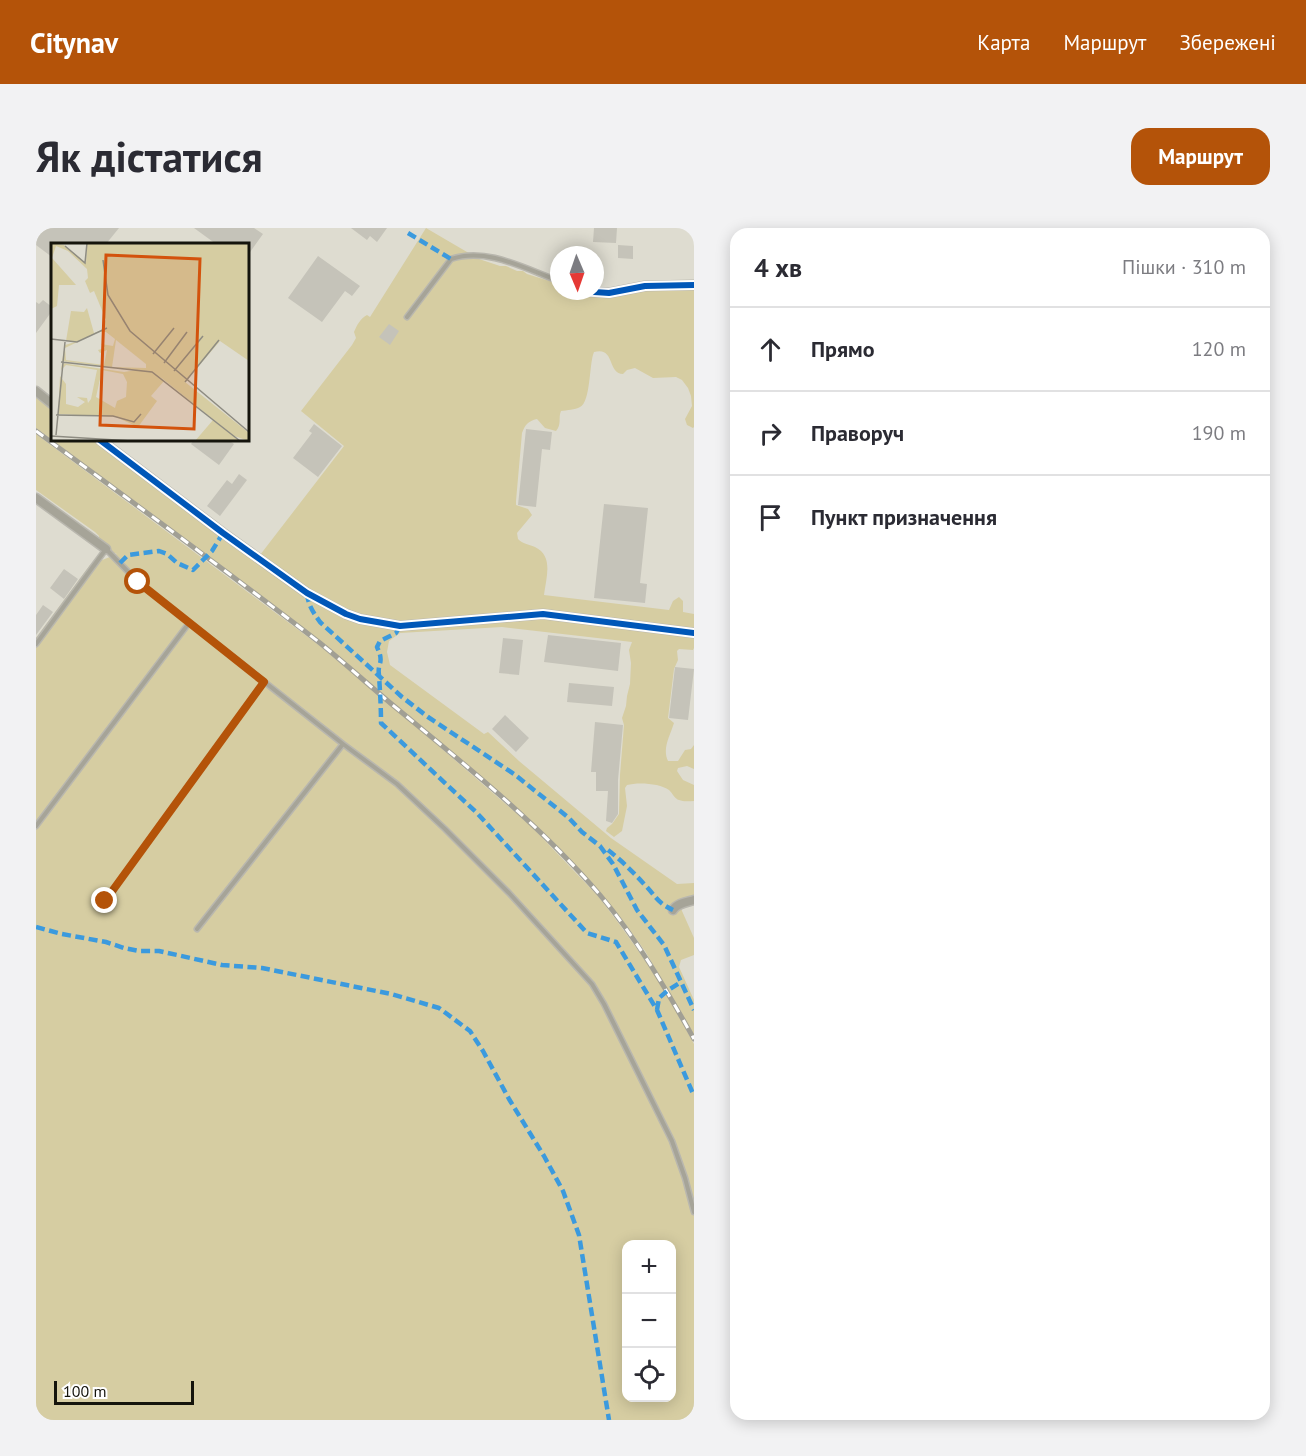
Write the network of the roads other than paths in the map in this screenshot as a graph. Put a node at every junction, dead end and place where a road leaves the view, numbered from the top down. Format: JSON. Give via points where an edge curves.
{"nodes":[{"id":1,"x":550,"y":277,"type":"edge"},
{"id":2,"x":694,"y":285,"type":"edge"},
{"id":3,"x":604,"y":293,"type":"edge"},
{"id":4,"x":407,"y":317,"type":"dead end"},
{"id":5,"x":36,"y":391,"type":"edge"},
{"id":6,"x":51,"y":403,"type":"edge"},
{"id":7,"x":101,"y":441,"type":"edge"},
{"id":8,"x":36,"y":498,"type":"edge"},
{"id":9,"x":106,"y":549,"type":"junction"},
{"id":10,"x":189,"y":623,"type":"junction"},
{"id":11,"x":694,"y":633,"type":"edge"},
{"id":12,"x":36,"y":644,"type":"edge"},
{"id":13,"x":264,"y":682,"type":"junction"},
{"id":14,"x":344,"y":744,"type":"junction"},
{"id":15,"x":36,"y":826,"type":"edge"},
{"id":16,"x":694,"y":900,"type":"edge"},
{"id":17,"x":105,"y":901,"type":"dead end"},
{"id":18,"x":673,"y":910,"type":"dead end"},
{"id":19,"x":197,"y":929,"type":"dead end"},
{"id":20,"x":694,"y":1212,"type":"edge"}],
"edges":[{"from":1,"to":4,"type":"lane","via":[[497,258],[451,259]]},
{"from":2,"to":3,"type":"street","via":[[645,286]]},
{"from":5,"to":6,"type":"street"},
{"from":7,"to":11,"type":"street","via":[[307,593],[360,619],[400,626],[543,614]]},
{"from":8,"to":9,"type":"street"},
{"from":9,"to":10,"type":"lane","via":[[138,582]]},
{"from":9,"to":12,"type":"lane"},
{"from":10,"to":13,"type":"lane"},
{"from":10,"to":15,"type":"lane"},
{"from":13,"to":14,"type":"lane"},
{"from":13,"to":17,"type":"lane"},
{"from":14,"to":19,"type":"lane"},
{"from":14,"to":20,"type":"lane","via":[[397,784],[445,829],[592,984],[672,1141]]},
{"from":16,"to":18,"type":"street"}]}
